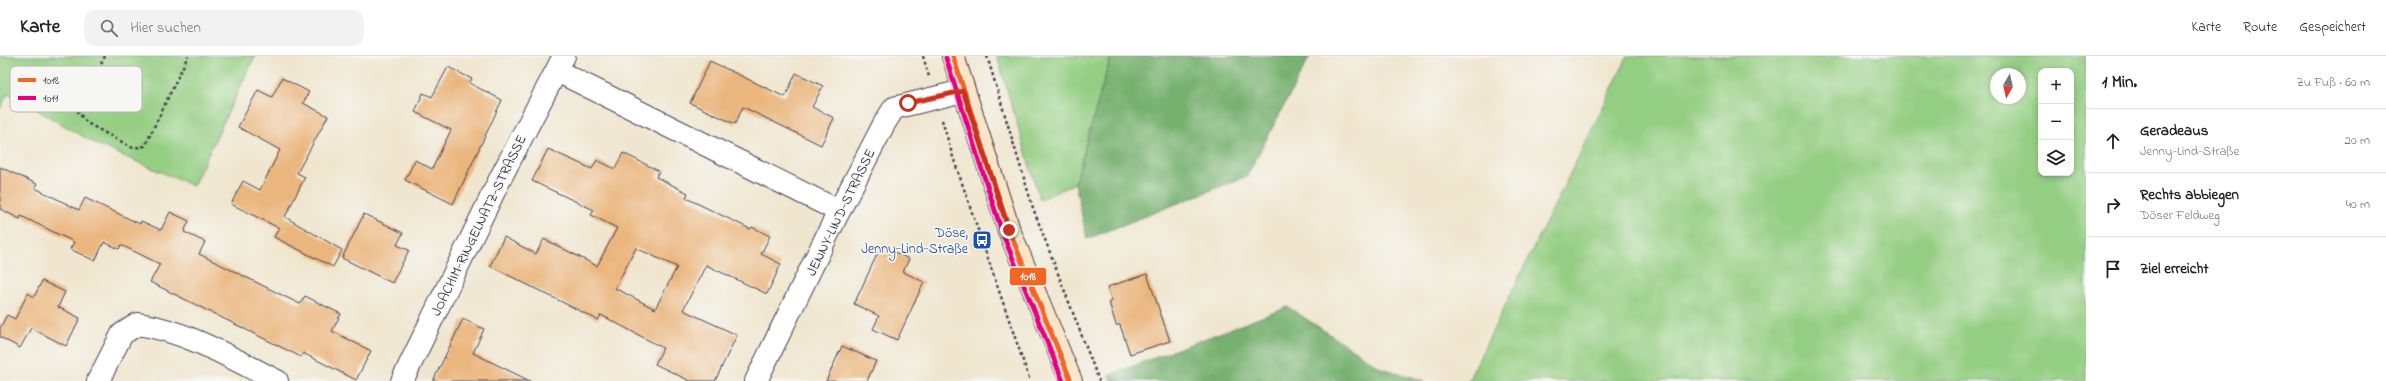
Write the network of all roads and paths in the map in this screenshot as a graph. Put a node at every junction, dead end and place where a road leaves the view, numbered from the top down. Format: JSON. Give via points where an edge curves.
{"nodes":[{"id":1,"x":105,"y":56,"type":"edge"},
{"id":2,"x":188,"y":56,"type":"edge"},
{"id":3,"x":923,"y":56,"type":"edge"},
{"id":4,"x":953,"y":56,"type":"edge"},
{"id":5,"x":987,"y":56,"type":"edge"},
{"id":6,"x":560,"y":63,"type":"edge"},
{"id":7,"x":100,"y":66,"type":"edge"},
{"id":8,"x":963,"y":91,"type":"junction"},
{"id":9,"x":936,"y":97,"type":"junction"},
{"id":10,"x":78,"y":112,"type":"edge"},
{"id":11,"x":839,"y":211,"type":"junction"},
{"id":12,"x":98,"y":381,"type":"edge"},
{"id":13,"x":277,"y":381,"type":"edge"},
{"id":14,"x":402,"y":381,"type":"edge"},
{"id":15,"x":756,"y":381,"type":"edge"},
{"id":16,"x":1030,"y":381,"type":"edge"},
{"id":17,"x":1071,"y":381,"type":"edge"},
{"id":18,"x":1099,"y":381,"type":"edge"}],
"edges":[{"from":1,"to":7,"type":"path"},
{"from":2,"to":10,"type":"path","via":[[145,146],[133,148],[86,123]]},
{"from":3,"to":9,"type":"path"},
{"from":4,"to":8,"type":"street"},
{"from":5,"to":18,"type":"path","via":[[1033,208]]},
{"from":6,"to":11,"type":"street","name":"JOACHIM-RINGELNATZ-STRASSE"},
{"from":6,"to":14,"type":"street","name":"JOACHIM-RINGELNATZ-STRASSE"},
{"from":8,"to":9,"type":"street","name":"JENNY-LIND-STRASSE"},
{"from":8,"to":17,"type":"street","via":[[1009,230]]},
{"from":9,"to":11,"type":"street","name":"JENNY-LIND-STRASSE","via":[[894,108]]},
{"from":9,"to":16,"type":"path","via":[[953,158]]},
{"from":11,"to":15,"type":"street","name":"JENNY-LIND-STRASSE"},
{"from":12,"to":13,"type":"street","via":[[122,334],[138,324],[161,327]]}]}
